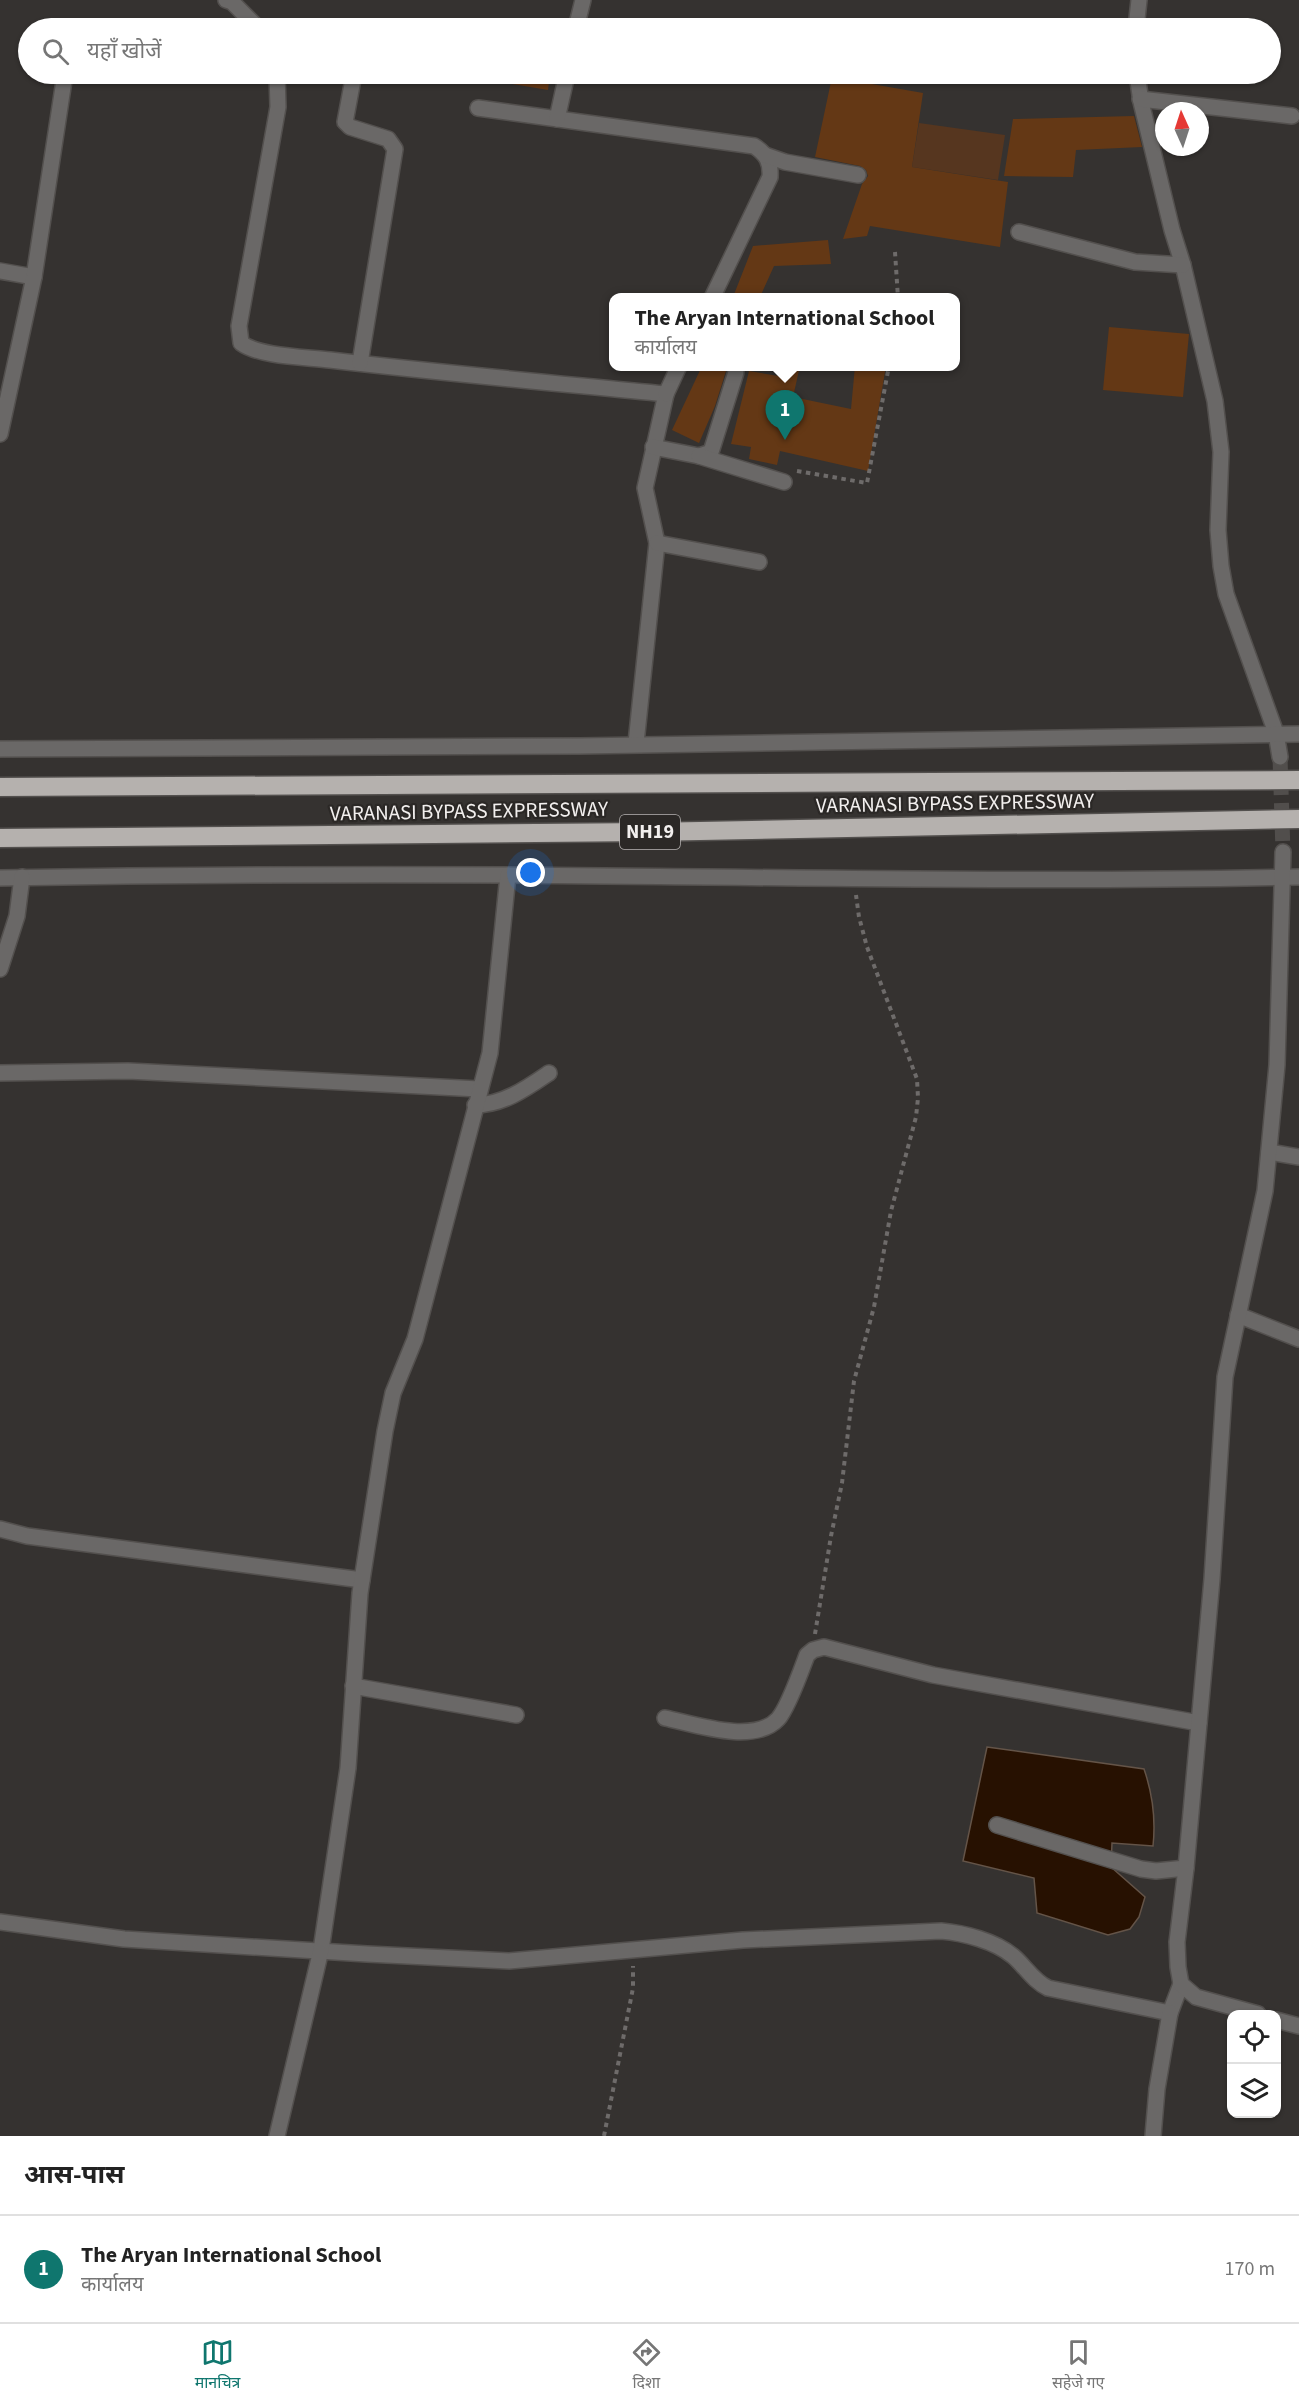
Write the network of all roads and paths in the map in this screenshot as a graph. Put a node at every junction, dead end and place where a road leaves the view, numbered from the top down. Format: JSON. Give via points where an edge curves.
{"nodes":[{"id":1,"x":226,"y":0,"type":"edge"},
{"id":2,"x":583,"y":0,"type":"edge"},
{"id":3,"x":1139,"y":0,"type":"edge"},
{"id":4,"x":248,"y":18,"type":"edge"},
{"id":5,"x":578,"y":18,"type":"edge"},
{"id":6,"x":1137,"y":18,"type":"edge"},
{"id":7,"x":63,"y":84,"type":"edge"},
{"id":8,"x":277,"y":84,"type":"edge"},
{"id":9,"x":352,"y":84,"type":"edge"},
{"id":10,"x":565,"y":84,"type":"edge"},
{"id":11,"x":1138,"y":84,"type":"edge"},
{"id":12,"x":1140,"y":99,"type":"junction"},
{"id":13,"x":478,"y":108,"type":"dead end"},
{"id":14,"x":1292,"y":116,"type":"dead end"},
{"id":15,"x":557,"y":119,"type":"junction"},
{"id":16,"x":765,"y":155,"type":"junction"},
{"id":17,"x":858,"y":176,"type":"dead end"},
{"id":18,"x":1019,"y":232,"type":"dead end"},
{"id":19,"x":895,"y":252,"type":"dead end"},
{"id":20,"x":1183,"y":265,"type":"junction"},
{"id":21,"x":0,"y":271,"type":"edge"},
{"id":22,"x":34,"y":277,"type":"junction"},
{"id":23,"x":714,"y":293,"type":"edge"},
{"id":24,"x":898,"y":293,"type":"edge"},
{"id":25,"x":360,"y":363,"type":"junction"},
{"id":26,"x":678,"y":371,"type":"edge"},
{"id":27,"x":888,"y":371,"type":"edge"},
{"id":28,"x":736,"y":372,"type":"dead end"},
{"id":29,"x":666,"y":394,"type":"junction"},
{"id":30,"x":0,"y":434,"type":"edge"},
{"id":31,"x":654,"y":447,"type":"junction"},
{"id":32,"x":699,"y":456,"type":"junction"},
{"id":33,"x":784,"y":482,"type":"joint"},
{"id":34,"x":657,"y":543,"type":"junction"},
{"id":35,"x":759,"y":562,"type":"dead end"},
{"id":36,"x":1275,"y":733,"type":"junction"},
{"id":37,"x":1299,"y":734,"type":"edge"},
{"id":38,"x":636,"y":743,"type":"junction"},
{"id":39,"x":0,"y":749,"type":"edge"},
{"id":40,"x":1280,"y":757,"type":"tunnel mouth"},
{"id":41,"x":1299,"y":780,"type":"edge"},
{"id":42,"x":0,"y":787,"type":"edge"},
{"id":43,"x":1299,"y":819,"type":"edge"},
{"id":44,"x":0,"y":838,"type":"edge"},
{"id":45,"x":1283,"y":852,"type":"tunnel mouth"},
{"id":46,"x":508,"y":875,"type":"junction"},
{"id":47,"x":1299,"y":877,"type":"edge"},
{"id":48,"x":0,"y":878,"type":"edge"},
{"id":49,"x":22,"y":878,"type":"junction"},
{"id":50,"x":1282,"y":878,"type":"junction"},
{"id":51,"x":854,"y":879,"type":"junction"},
{"id":52,"x":0,"y":969,"type":"edge"},
{"id":53,"x":0,"y":1073,"type":"edge"},
{"id":54,"x":549,"y":1073,"type":"dead end"},
{"id":55,"x":479,"y":1089,"type":"junction"},
{"id":56,"x":475,"y":1105,"type":"junction"},
{"id":57,"x":1269,"y":1152,"type":"junction"},
{"id":58,"x":1299,"y":1157,"type":"edge"},
{"id":59,"x":1238,"y":1315,"type":"junction"},
{"id":60,"x":1299,"y":1339,"type":"edge"},
{"id":61,"x":0,"y":1529,"type":"edge"},
{"id":62,"x":362,"y":1580,"type":"junction"},
{"id":63,"x":813,"y":1650,"type":"junction"},
{"id":64,"x":354,"y":1686,"type":"junction"},
{"id":65,"x":516,"y":1715,"type":"dead end"},
{"id":66,"x":665,"y":1718,"type":"dead end"},
{"id":67,"x":1199,"y":1724,"type":"junction"},
{"id":68,"x":997,"y":1825,"type":"dead end"},
{"id":69,"x":1186,"y":1868,"type":"junction"},
{"id":70,"x":0,"y":1922,"type":"edge"},
{"id":71,"x":321,"y":1950,"type":"junction"},
{"id":72,"x":631,"y":1951,"type":"junction"},
{"id":73,"x":1181,"y":1984,"type":"junction"},
{"id":74,"x":1243,"y":2010,"type":"edge"},
{"id":75,"x":1170,"y":2013,"type":"junction"},
{"id":76,"x":1281,"y":2021,"type":"edge"},
{"id":77,"x":1299,"y":2026,"type":"edge"},
{"id":78,"x":277,"y":2136,"type":"edge"},
{"id":79,"x":604,"y":2136,"type":"edge"},
{"id":80,"x":1153,"y":2136,"type":"edge"}],
"edges":[{"from":1,"to":4,"type":"street"},
{"from":2,"to":5,"type":"street"},
{"from":3,"to":6,"type":"street"},
{"from":7,"to":22,"type":"street"},
{"from":8,"to":25,"type":"street","via":[[278,107],[239,336],[241,343],[265,352]]},
{"from":9,"to":25,"type":"street","via":[[345,122],[388,139],[395,149]]},
{"from":10,"to":15,"type":"street"},
{"from":11,"to":12,"type":"street"},
{"from":12,"to":14,"type":"street"},
{"from":12,"to":20,"type":"street"},
{"from":13,"to":15,"type":"street"},
{"from":15,"to":16,"type":"street","via":[[754,146]]},
{"from":16,"to":17,"type":"street"},
{"from":16,"to":23,"type":"street","via":[[771,167],[770,177]]},
{"from":18,"to":20,"type":"street","via":[[1135,262]]},
{"from":19,"to":24,"type":"path"},
{"from":20,"to":36,"type":"street","via":[[1215,401],[1221,452],[1218,530],[1226,594]]},
{"from":21,"to":22,"type":"street"},
{"from":22,"to":30,"type":"street"},
{"from":25,"to":29,"type":"street"},
{"from":26,"to":29,"type":"street"},
{"from":27,"to":33,"type":"path","via":[[867,483],[788,470]]},
{"from":28,"to":32,"type":"street","via":[[711,452]]},
{"from":29,"to":31,"type":"street"},
{"from":31,"to":32,"type":"street"},
{"from":31,"to":34,"type":"street","via":[[645,488]]},
{"from":32,"to":33,"type":"street"},
{"from":34,"to":35,"type":"street"},
{"from":34,"to":38,"type":"street"},
{"from":36,"to":37,"type":"street"},
{"from":36,"to":38,"type":"street"},
{"from":36,"to":40,"type":"street"},
{"from":38,"to":39,"type":"street"},
{"from":41,"to":42,"type":"highway","name":"VARANASI BYPASS EXPRESSWAY","number":"NH19"},
{"from":43,"to":44,"type":"highway","name":"VARANASI BYPASS EXPRESSWAY","number":"NH19","via":[[661,832]]},
{"from":45,"to":50,"type":"street"},
{"from":46,"to":49,"type":"street"},
{"from":46,"to":51,"type":"street"},
{"from":46,"to":55,"type":"street","via":[[490,1053]]},
{"from":47,"to":50,"type":"street"},
{"from":48,"to":49,"type":"street"},
{"from":49,"to":52,"type":"street","via":[[17,916]]},
{"from":50,"to":51,"type":"street"},
{"from":50,"to":57,"type":"street","via":[[1277,1065]]},
{"from":51,"to":63,"type":"path","via":[[862,932],[917,1079],[918,1098],[854,1381],[842,1483]]},
{"from":53,"to":55,"type":"street","via":[[128,1071]]},
{"from":54,"to":56,"type":"street","via":[[498,1102]]},
{"from":55,"to":56,"type":"street"},
{"from":56,"to":62,"type":"street","via":[[415,1339],[393,1393]]},
{"from":57,"to":58,"type":"street"},
{"from":57,"to":59,"type":"street","via":[[1265,1191]]},
{"from":59,"to":60,"type":"street"},
{"from":59,"to":67,"type":"street","via":[[1225,1377]]},
{"from":61,"to":62,"type":"street","via":[[27,1536]]},
{"from":62,"to":64,"type":"street"},
{"from":63,"to":66,"type":"street","via":[[807,1655],[778,1719],[764,1727],[732,1732]]},
{"from":63,"to":67,"type":"street","via":[[832,1648],[933,1675]]},
{"from":64,"to":65,"type":"street"},
{"from":64,"to":71,"type":"street","via":[[348,1768]]},
{"from":67,"to":69,"type":"street"},
{"from":68,"to":69,"type":"street","via":[[1141,1869]]},
{"from":69,"to":73,"type":"street","via":[[1177,1942]]},
{"from":70,"to":71,"type":"street","via":[[113,1938]]},
{"from":71,"to":72,"type":"street","via":[[509,1961]]},
{"from":71,"to":78,"type":"street"},
{"from":72,"to":75,"type":"street","via":[[742,1940],[951,1932],[1001,1948],[1048,1988]]},
{"from":72,"to":79,"type":"path","via":[[633,1988]]},
{"from":73,"to":74,"type":"street","via":[[1196,1997]]},
{"from":73,"to":75,"type":"street"},
{"from":75,"to":80,"type":"street"},
{"from":76,"to":77,"type":"street"}]}
